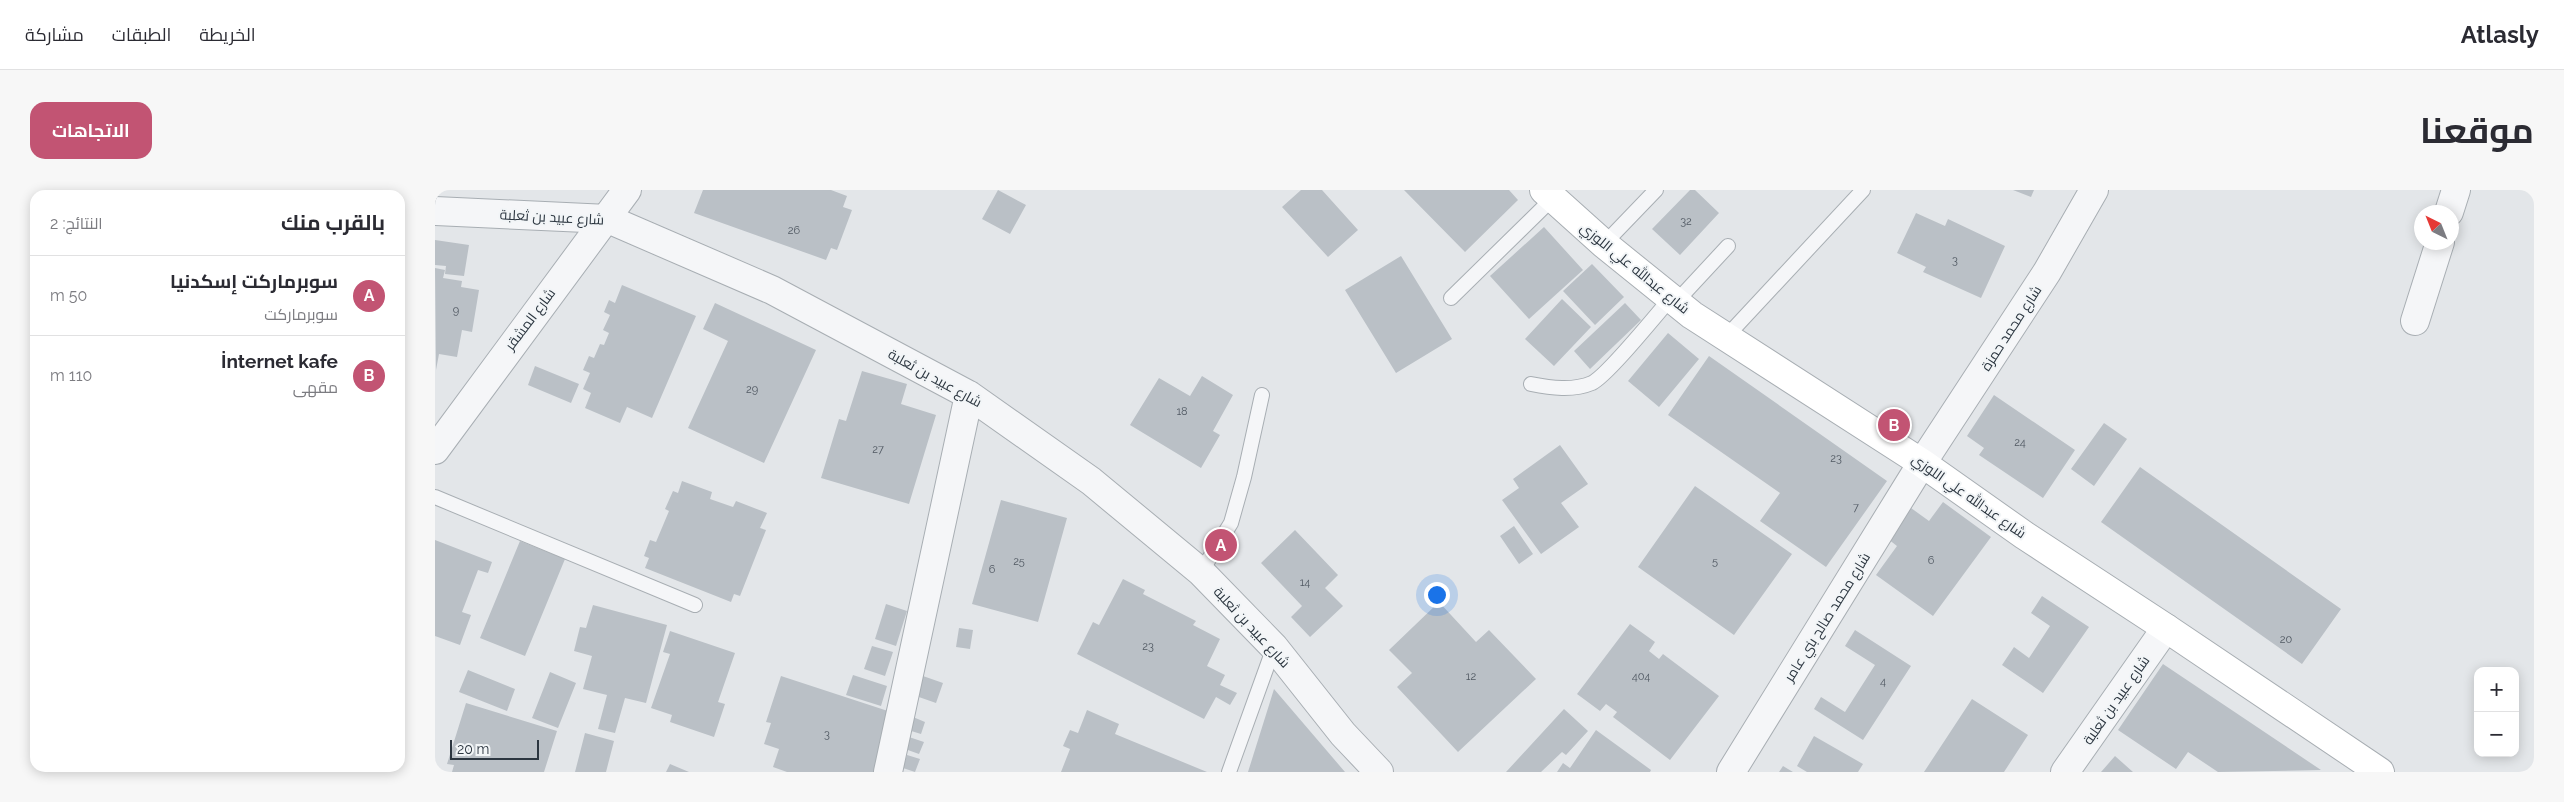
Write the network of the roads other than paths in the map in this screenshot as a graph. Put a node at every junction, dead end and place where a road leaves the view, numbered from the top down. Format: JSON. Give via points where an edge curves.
{"nodes":[{"id":1,"x":627,"y":190,"type":"edge"},
{"id":2,"x":1656,"y":190,"type":"edge"},
{"id":3,"x":1863,"y":190,"type":"edge"},
{"id":4,"x":2094,"y":190,"type":"edge"},
{"id":5,"x":2456,"y":190,"type":"edge"},
{"id":6,"x":1548,"y":194,"type":"edge"},
{"id":7,"x":2451,"y":205,"type":"edge"},
{"id":8,"x":435,"y":211,"type":"edge"},
{"id":9,"x":607,"y":219,"type":"junction"},
{"id":10,"x":1604,"y":244,"type":"junction"},
{"id":11,"x":1728,"y":246,"type":"dead end"},
{"id":12,"x":2437,"y":250,"type":"edge"},
{"id":13,"x":1451,"y":298,"type":"dead end"},
{"id":14,"x":1674,"y":300,"type":"junction"},
{"id":15,"x":2415,"y":320,"type":"dead end"},
{"id":16,"x":1727,"y":337,"type":"junction"},
{"id":17,"x":1531,"y":384,"type":"dead end"},
{"id":18,"x":969,"y":395,"type":"junction"},
{"id":19,"x":1262,"y":395,"type":"dead end"},
{"id":20,"x":435,"y":450,"type":"edge"},
{"id":21,"x":1922,"y":463,"type":"junction"},
{"id":22,"x":435,"y":497,"type":"edge"},
{"id":23,"x":1201,"y":572,"type":"junction"},
{"id":24,"x":695,"y":605,"type":"dead end"},
{"id":25,"x":2166,"y":628,"type":"junction"},
{"id":26,"x":1274,"y":647,"type":"junction"},
{"id":27,"x":2369,"y":769,"type":"edge"},
{"id":28,"x":888,"y":772,"type":"edge"},
{"id":29,"x":1229,"y":772,"type":"edge"},
{"id":30,"x":1379,"y":772,"type":"edge"},
{"id":31,"x":1731,"y":772,"type":"edge"},
{"id":32,"x":2065,"y":772,"type":"edge"}],
"edges":[{"from":1,"to":9,"type":"street","name":"شارع المشقر"},
{"from":2,"to":10,"type":"lane"},
{"from":3,"to":16,"type":"lane"},
{"from":4,"to":21,"type":"street","name":"شارع محمد حمزة","via":[[2047,272]]},
{"from":5,"to":7,"type":"street"},
{"from":6,"to":10,"type":"street","name":"شارع عبدالله علي اللوزي"},
{"from":6,"to":13,"type":"lane"},
{"from":8,"to":9,"type":"street","name":"شارع عبيد بن ثعلبة"},
{"from":9,"to":18,"type":"street","name":"شارع عبيد بن ثعلبة","via":[[772,290]]},
{"from":9,"to":20,"type":"street","name":"شارع المشقر"},
{"from":10,"to":14,"type":"street","name":"شارع عبدالله علي اللوزي"},
{"from":11,"to":14,"type":"lane"},
{"from":12,"to":15,"type":"street"},
{"from":14,"to":16,"type":"street","name":"شارع عبدالله علي اللوزي"},
{"from":14,"to":17,"type":"lane","via":[[1599,379],[1576,388]]},
{"from":16,"to":21,"type":"street","name":"شارع عبدالله علي اللوزي"},
{"from":18,"to":23,"type":"street","name":"شارع عبيد بن ثعلبة","via":[[1091,480]]},
{"from":18,"to":28,"type":"street"},
{"from":19,"to":23,"type":"lane","via":[[1231,523]]},
{"from":21,"to":25,"type":"street","name":"شارع عبدالله علي اللوزي","via":[[2024,536]]},
{"from":21,"to":31,"type":"street","name":"شارع محمد صالح بني عامر"},
{"from":22,"to":24,"type":"lane"},
{"from":23,"to":26,"type":"street","name":"شارع عبيد بن ثعلبة"},
{"from":25,"to":27,"type":"street","name":"شارع عبدالله علي اللوزي"},
{"from":25,"to":32,"type":"street","name":"شارع عبيد بن ثعلبة"},
{"from":26,"to":29,"type":"lane"},
{"from":26,"to":30,"type":"street","name":"شارع عبيد بن ثعلبة","via":[[1343,734]]}]}
